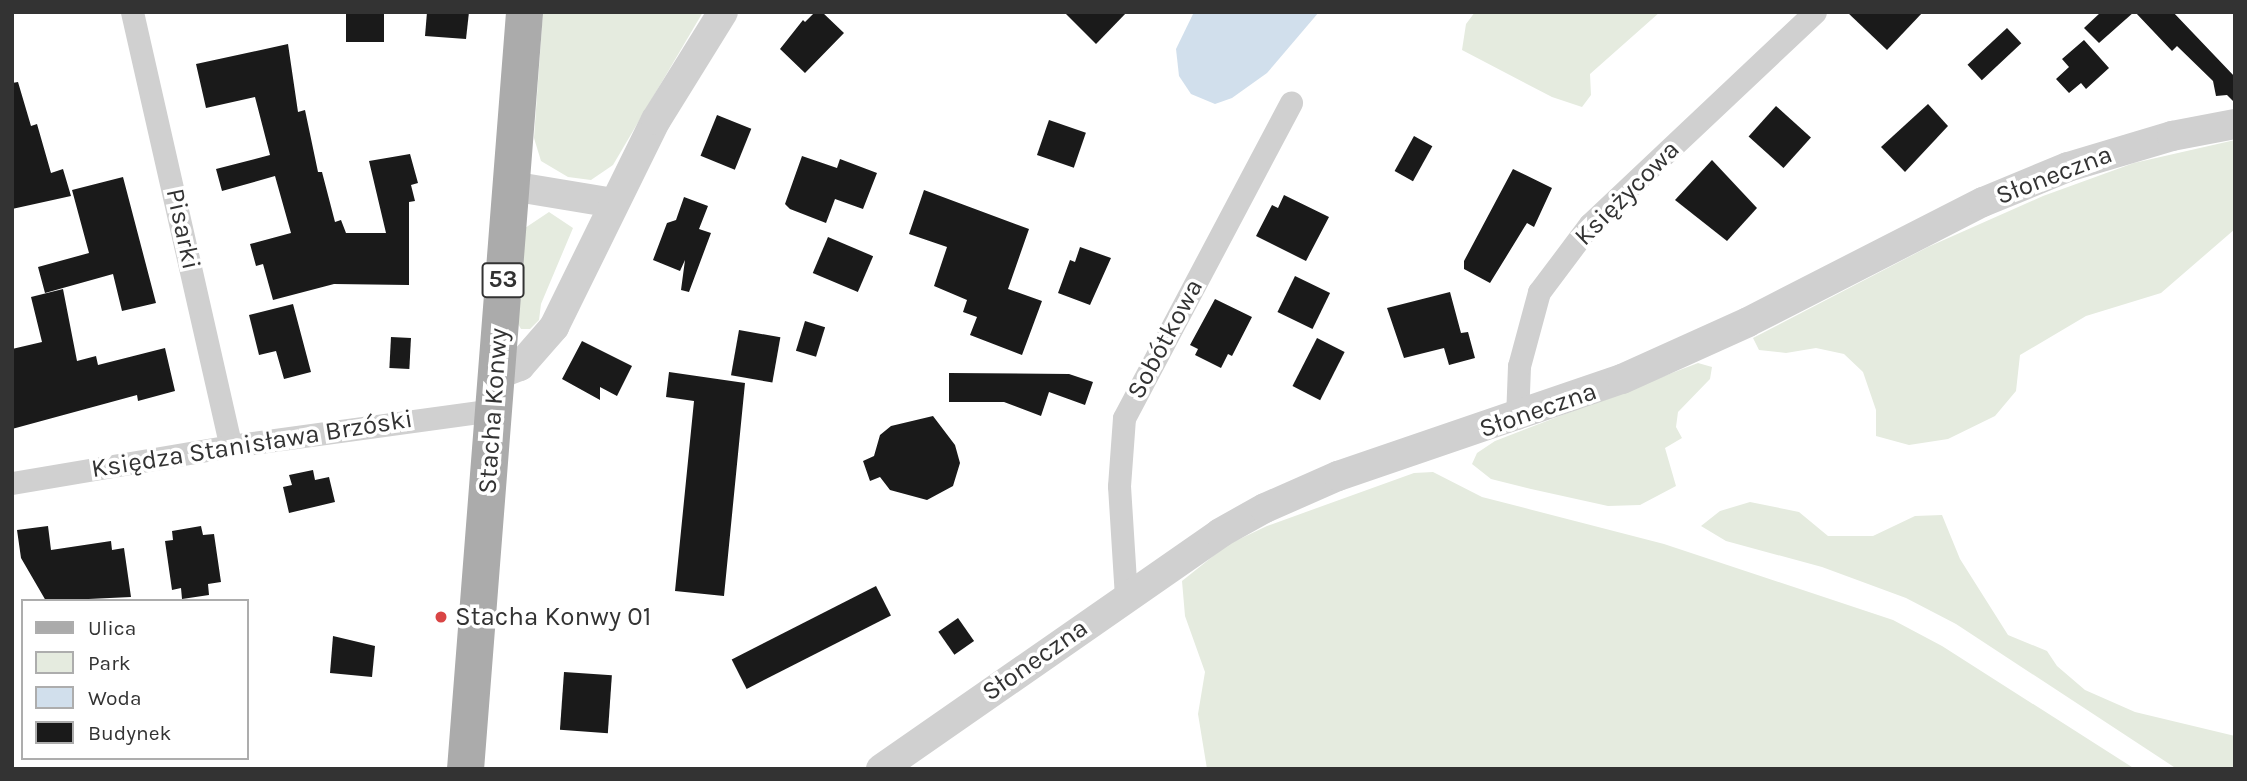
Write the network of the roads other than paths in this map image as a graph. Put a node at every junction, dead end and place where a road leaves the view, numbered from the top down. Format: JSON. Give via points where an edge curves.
{"nodes":[{"id":1,"x":132,"y":12,"type":"edge"},
{"id":2,"x":524,"y":12,"type":"edge"},
{"id":3,"x":723,"y":12,"type":"edge"},
{"id":4,"x":1815,"y":12,"type":"edge"},
{"id":5,"x":1291,"y":102,"type":"dead end"},
{"id":6,"x":2235,"y":124,"type":"edge"},
{"id":7,"x":511,"y":186,"type":"junction"},
{"id":8,"x":614,"y":203,"type":"junction"},
{"id":9,"x":494,"y":392,"type":"junction"},
{"id":10,"x":1517,"y":418,"type":"junction"},
{"id":11,"x":231,"y":446,"type":"junction"},
{"id":12,"x":12,"y":483,"type":"edge"},
{"id":13,"x":1126,"y":597,"type":"junction"},
{"id":14,"x":465,"y":769,"type":"edge"},
{"id":15,"x":881,"y":769,"type":"edge"}],
"edges":[{"from":1,"to":11,"type":"street","name":"Pisarki"},
{"from":2,"to":7,"type":"main road","name":"Stacha Konwy","number":"53"},
{"from":3,"to":8,"type":"street","via":[[687,66]]},
{"from":4,"to":10,"type":"street","name":"Księżycowa","via":[[1590,224],[1539,292],[1519,366]]},
{"from":5,"to":13,"type":"street","name":"Sobótkowa","via":[[1124,418],[1119,486]]},
{"from":6,"to":10,"type":"street","name":"Słoneczna","via":[[2103,154],[2028,183],[1748,322],[1622,379]]},
{"from":7,"to":8,"type":"street"},
{"from":7,"to":9,"type":"main road","name":"Stacha Konwy","number":"53"},
{"from":8,"to":9,"type":"street","via":[[554,327]]},
{"from":9,"to":11,"type":"street","name":"Księdza Stanisława Brzóski"},
{"from":9,"to":14,"type":"main road","name":"Stacha Konwy","number":"53"},
{"from":10,"to":13,"type":"street","name":"Słoneczna","via":[[1338,476],[1265,508]]},
{"from":11,"to":12,"type":"street","name":"Księdza Stanisława Brzóski"},
{"from":13,"to":15,"type":"street","name":"Słoneczna"}]}
